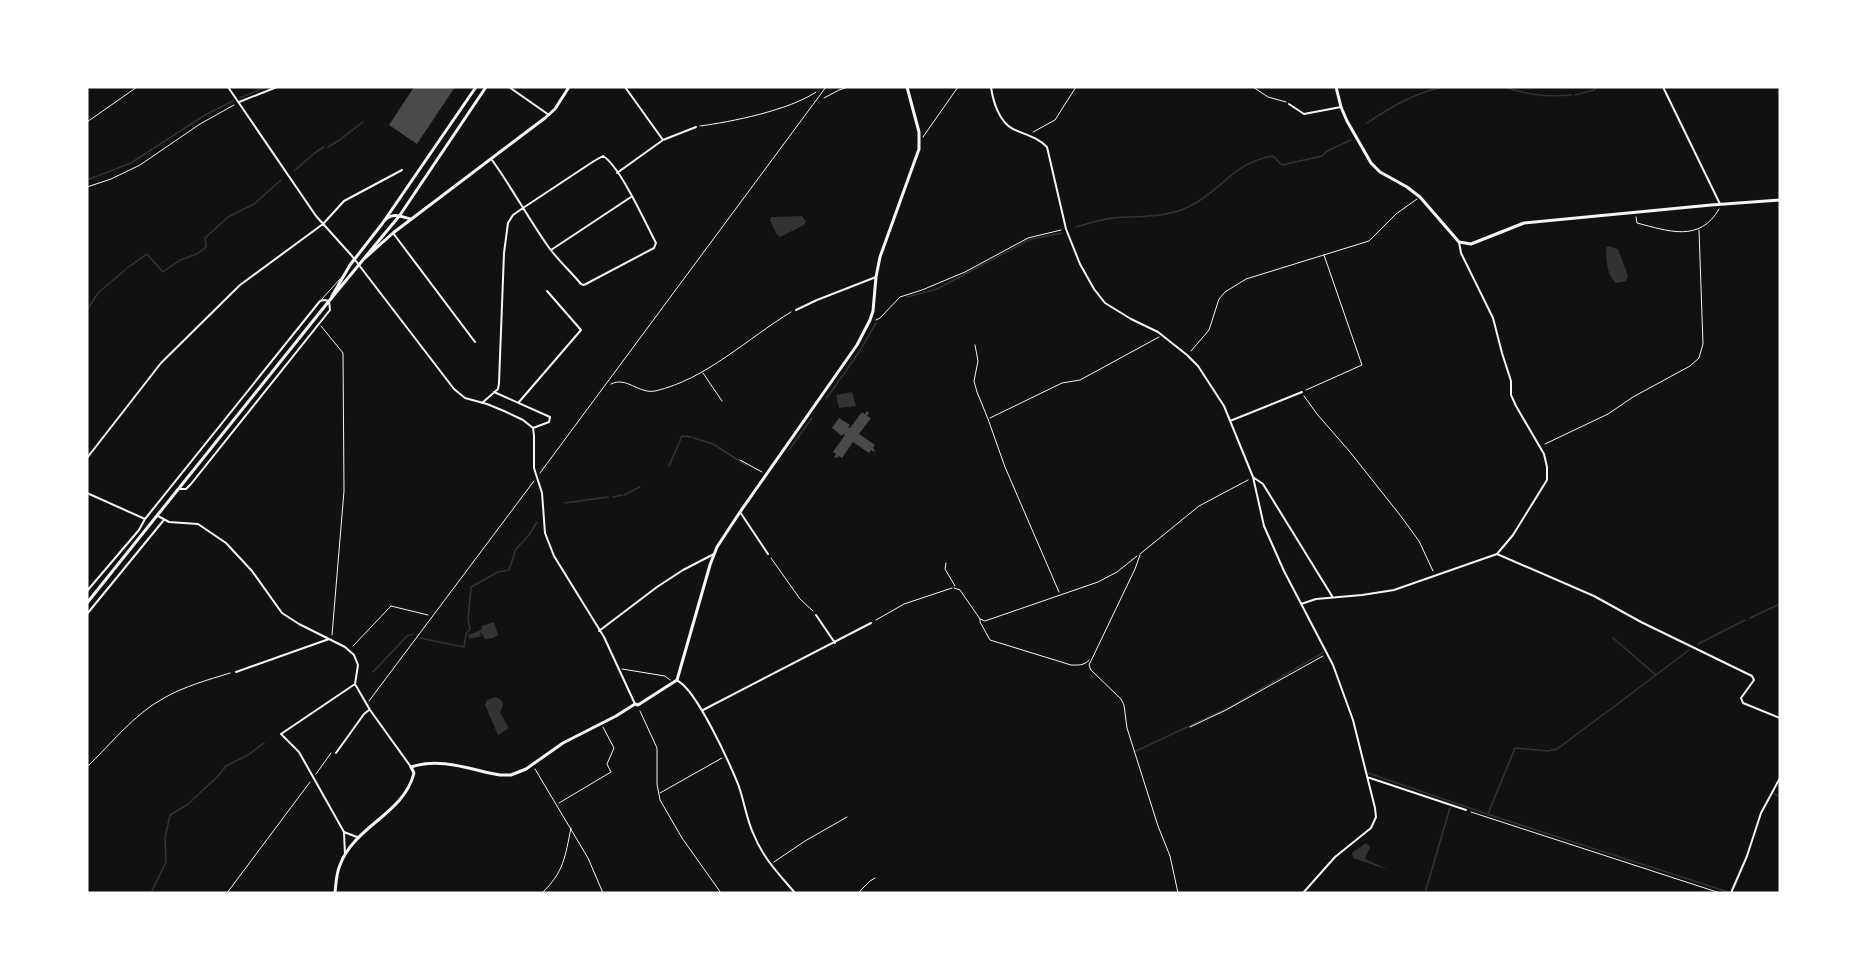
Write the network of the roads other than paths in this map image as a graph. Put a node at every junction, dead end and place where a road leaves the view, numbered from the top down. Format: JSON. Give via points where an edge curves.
{"nodes":[{"id":1,"x":228,"y":87,"type":"edge"},
{"id":2,"x":277,"y":87,"type":"edge"},
{"id":3,"x":476,"y":87,"type":"edge"},
{"id":4,"x":486,"y":87,"type":"edge"},
{"id":5,"x":509,"y":87,"type":"edge"},
{"id":6,"x":569,"y":87,"type":"edge"},
{"id":7,"x":625,"y":87,"type":"edge"},
{"id":8,"x":907,"y":87,"type":"edge"},
{"id":9,"x":991,"y":87,"type":"edge"},
{"id":10,"x":1336,"y":87,"type":"edge"},
{"id":11,"x":1663,"y":87,"type":"edge"},
{"id":12,"x":239,"y":102,"type":"junction"},
{"id":13,"x":1289,"y":104,"type":"road end"},
{"id":14,"x":1341,"y":107,"type":"junction"},
{"id":15,"x":549,"y":115,"type":"junction"},
{"id":16,"x":696,"y":127,"type":"road end"},
{"id":17,"x":663,"y":140,"type":"junction"},
{"id":18,"x":492,"y":160,"type":"junction"},
{"id":19,"x":402,"y":170,"type":"dead end"},
{"id":20,"x":617,"y":173,"type":"junction"},
{"id":21,"x":632,"y":196,"type":"junction"},
{"id":22,"x":1780,"y":200,"type":"edge"},
{"id":23,"x":1720,"y":204,"type":"junction"},
{"id":24,"x":523,"y":208,"type":"junction"},
{"id":25,"x":400,"y":215,"type":"junction"},
{"id":26,"x":411,"y":219,"type":"junction"},
{"id":27,"x":322,"y":224,"type":"junction"},
{"id":28,"x":382,"y":224,"type":"junction"},
{"id":29,"x":393,"y":233,"type":"junction"},
{"id":30,"x":1459,"y":242,"type":"junction"},
{"id":31,"x":551,"y":250,"type":"junction"},
{"id":32,"x":355,"y":259,"type":"junction"},
{"id":33,"x":364,"y":259,"type":"junction"},
{"id":34,"x":359,"y":265,"type":"junction"},
{"id":35,"x":344,"y":275,"type":"junction"},
{"id":36,"x":876,"y":277,"type":"junction"},
{"id":37,"x":547,"y":291,"type":"dead end"},
{"id":38,"x":320,"y":301,"type":"junction"},
{"id":39,"x":329,"y":301,"type":"junction"},
{"id":40,"x":796,"y":310,"type":"road end"},
{"id":41,"x":475,"y":342,"type":"dead end"},
{"id":42,"x":262,"y":385,"type":"junction"},
{"id":43,"x":268,"y":387,"type":"junction"},
{"id":44,"x":494,"y":392,"type":"junction"},
{"id":45,"x":1302,"y":392,"type":"road end"},
{"id":46,"x":519,"y":402,"type":"junction"},
{"id":47,"x":482,"y":403,"type":"junction"},
{"id":48,"x":1230,"y":421,"type":"junction"},
{"id":49,"x":532,"y":428,"type":"junction"},
{"id":50,"x":87,"y":458,"type":"edge"},
{"id":51,"x":1253,"y":477,"type":"junction"},
{"id":52,"x":178,"y":489,"type":"junction"},
{"id":53,"x":87,"y":493,"type":"edge"},
{"id":54,"x":169,"y":501,"type":"junction"},
{"id":55,"x":156,"y":506,"type":"junction"},
{"id":56,"x":740,"y":512,"type":"junction"},
{"id":57,"x":157,"y":515,"type":"junction"},
{"id":58,"x":145,"y":519,"type":"junction"},
{"id":59,"x":164,"y":520,"type":"junction"},
{"id":60,"x":715,"y":554,"type":"junction"},
{"id":61,"x":768,"y":554,"type":"road end"},
{"id":62,"x":1497,"y":554,"type":"junction"},
{"id":63,"x":87,"y":591,"type":"edge"},
{"id":64,"x":1333,"y":597,"type":"junction"},
{"id":65,"x":87,"y":603,"type":"edge"},
{"id":66,"x":1301,"y":604,"type":"junction"},
{"id":67,"x":87,"y":614,"type":"edge"},
{"id":68,"x":816,"y":615,"type":"road end"},
{"id":69,"x":871,"y":623,"type":"road end"},
{"id":70,"x":599,"y":631,"type":"junction"},
{"id":71,"x":330,"y":640,"type":"junction"},
{"id":72,"x":835,"y":643,"type":"junction"},
{"id":73,"x":236,"y":672,"type":"road end"},
{"id":74,"x":677,"y":680,"type":"junction"},
{"id":75,"x":355,"y":684,"type":"junction"},
{"id":76,"x":636,"y":704,"type":"junction"},
{"id":77,"x":370,"y":710,"type":"junction"},
{"id":78,"x":702,"y":710,"type":"junction"},
{"id":79,"x":1780,"y":718,"type":"edge"},
{"id":80,"x":336,"y":753,"type":"dead end"},
{"id":81,"x":411,"y":767,"type":"junction"},
{"id":82,"x":1367,"y":777,"type":"junction"},
{"id":83,"x":1780,"y":778,"type":"edge"},
{"id":84,"x":1466,"y":810,"type":"road end"},
{"id":85,"x":344,"y":832,"type":"junction"},
{"id":86,"x":357,"y":837,"type":"junction"},
{"id":87,"x":345,"y":855,"type":"junction"},
{"id":88,"x":335,"y":893,"type":"edge"},
{"id":89,"x":795,"y":893,"type":"edge"},
{"id":90,"x":1302,"y":893,"type":"edge"},
{"id":91,"x":1731,"y":893,"type":"edge"}],
"edges":[{"from":1,"to":12,"type":"street"},
{"from":2,"to":12,"type":"street"},
{"from":3,"to":28,"type":"street"},
{"from":4,"to":25,"type":"street"},
{"from":5,"to":15,"type":"street"},
{"from":6,"to":15,"type":"street"},
{"from":7,"to":17,"type":"street"},
{"from":8,"to":36,"type":"street","via":[[920,141]]},
{"from":9,"to":48,"type":"street","via":[[1003,121],[1047,147],[1066,229],[1094,289],[1105,303],[1162,335],[1187,355],[1211,385]]},
{"from":10,"to":14,"type":"street"},
{"from":11,"to":23,"type":"street"},
{"from":12,"to":27,"type":"street"},
{"from":13,"to":14,"type":"street","via":[[1304,114]]},
{"from":14,"to":30,"type":"street","via":[[1371,163],[1420,197]]},
{"from":15,"to":18,"type":"street"},
{"from":16,"to":17,"type":"street"},
{"from":17,"to":20,"type":"street"},
{"from":18,"to":24,"type":"street"},
{"from":18,"to":26,"type":"street"},
{"from":19,"to":27,"type":"street","via":[[349,198]]},
{"from":20,"to":21,"type":"street"},
{"from":20,"to":24,"type":"street","via":[[606,157],[600,157]]},
{"from":21,"to":31,"type":"street"},
{"from":21,"to":31,"type":"street","via":[[656,243],[654,248],[584,285]]},
{"from":22,"to":23,"type":"street"},
{"from":23,"to":30,"type":"street","via":[[1524,223],[1471,244]]},
{"from":24,"to":31,"type":"street"},
{"from":24,"to":44,"type":"street","via":[[511,217],[508,227],[500,371]]},
{"from":25,"to":26,"type":"street"},
{"from":25,"to":28,"type":"street","via":[[391,216]]},
{"from":25,"to":33,"type":"street"},
{"from":26,"to":29,"type":"street"},
{"from":27,"to":32,"type":"street"},
{"from":27,"to":50,"type":"street","via":[[240,285],[169,355]]},
{"from":28,"to":32,"type":"street"},
{"from":29,"to":33,"type":"street"},
{"from":29,"to":41,"type":"street"},
{"from":30,"to":62,"type":"street","via":[[1494,318],[1509,370],[1511,395],[1541,447],[1547,467],[1547,480]]},
{"from":32,"to":34,"type":"street"},
{"from":32,"to":35,"type":"street"},
{"from":33,"to":34,"type":"street"},
{"from":34,"to":39,"type":"street"},
{"from":34,"to":47,"type":"street","via":[[454,389],[465,398]]},
{"from":35,"to":38,"type":"lane"},
{"from":35,"to":39,"type":"street"},
{"from":36,"to":40,"type":"street"},
{"from":36,"to":56,"type":"street","via":[[868,326]]},
{"from":37,"to":46,"type":"street","via":[[581,330]]},
{"from":38,"to":39,"type":"street"},
{"from":38,"to":55,"type":"street"},
{"from":39,"to":42,"type":"street"},
{"from":39,"to":43,"type":"street","via":[[330,310]]},
{"from":42,"to":43,"type":"street"},
{"from":42,"to":52,"type":"street"},
{"from":43,"to":52,"type":"street","via":[[186,489]]},
{"from":44,"to":46,"type":"street"},
{"from":44,"to":47,"type":"street"},
{"from":45,"to":48,"type":"street"},
{"from":46,"to":49,"type":"street","via":[[550,417],[549,422]]},
{"from":47,"to":49,"type":"street"},
{"from":48,"to":51,"type":"street"},
{"from":49,"to":70,"type":"street","via":[[534,468],[542,493],[548,543]]},
{"from":51,"to":64,"type":"street","via":[[1263,484]]},
{"from":51,"to":66,"type":"street","via":[[1264,526]]},
{"from":52,"to":54,"type":"street"},
{"from":53,"to":58,"type":"street"},
{"from":54,"to":55,"type":"street"},
{"from":54,"to":57,"type":"street"},
{"from":55,"to":58,"type":"street"},
{"from":56,"to":60,"type":"street"},
{"from":56,"to":61,"type":"street"},
{"from":57,"to":59,"type":"street"},
{"from":57,"to":65,"type":"street"},
{"from":58,"to":63,"type":"street"},
{"from":59,"to":67,"type":"street"},
{"from":59,"to":71,"type":"street","via":[[198,524],[225,543],[282,612]]},
{"from":60,"to":70,"type":"street","via":[[657,587]]},
{"from":60,"to":74,"type":"street"},
{"from":62,"to":64,"type":"street","via":[[1394,590]]},
{"from":62,"to":79,"type":"street","via":[[1594,596],[1752,676],[1754,680],[1741,698],[1743,703]]},
{"from":64,"to":66,"type":"street"},
{"from":66,"to":82,"type":"street","via":[[1328,653],[1353,720]]},
{"from":68,"to":72,"type":"street"},
{"from":69,"to":72,"type":"street"},
{"from":70,"to":76,"type":"street"},
{"from":71,"to":73,"type":"street"},
{"from":71,"to":75,"type":"street","via":[[354,655],[358,665]]},
{"from":72,"to":78,"type":"street"},
{"from":74,"to":76,"type":"street"},
{"from":74,"to":78,"type":"street","via":[[687,687]]},
{"from":75,"to":77,"type":"street"},
{"from":75,"to":85,"type":"street","via":[[281,734],[299,752]]},
{"from":76,"to":81,"type":"street","via":[[563,742],[511,776],[437,763]]},
{"from":77,"to":80,"type":"street"},
{"from":77,"to":81,"type":"street"},
{"from":78,"to":89,"type":"street","via":[[737,784],[752,832],[770,865]]},
{"from":81,"to":86,"type":"street","via":[[414,773],[407,791]]},
{"from":82,"to":84,"type":"street"},
{"from":82,"to":90,"type":"street","via":[[1375,808],[1374,823]]},
{"from":83,"to":91,"type":"street","via":[[1761,813]]},
{"from":85,"to":86,"type":"street"},
{"from":85,"to":87,"type":"street"},
{"from":86,"to":87,"type":"street"},
{"from":87,"to":88,"type":"street"}]}
